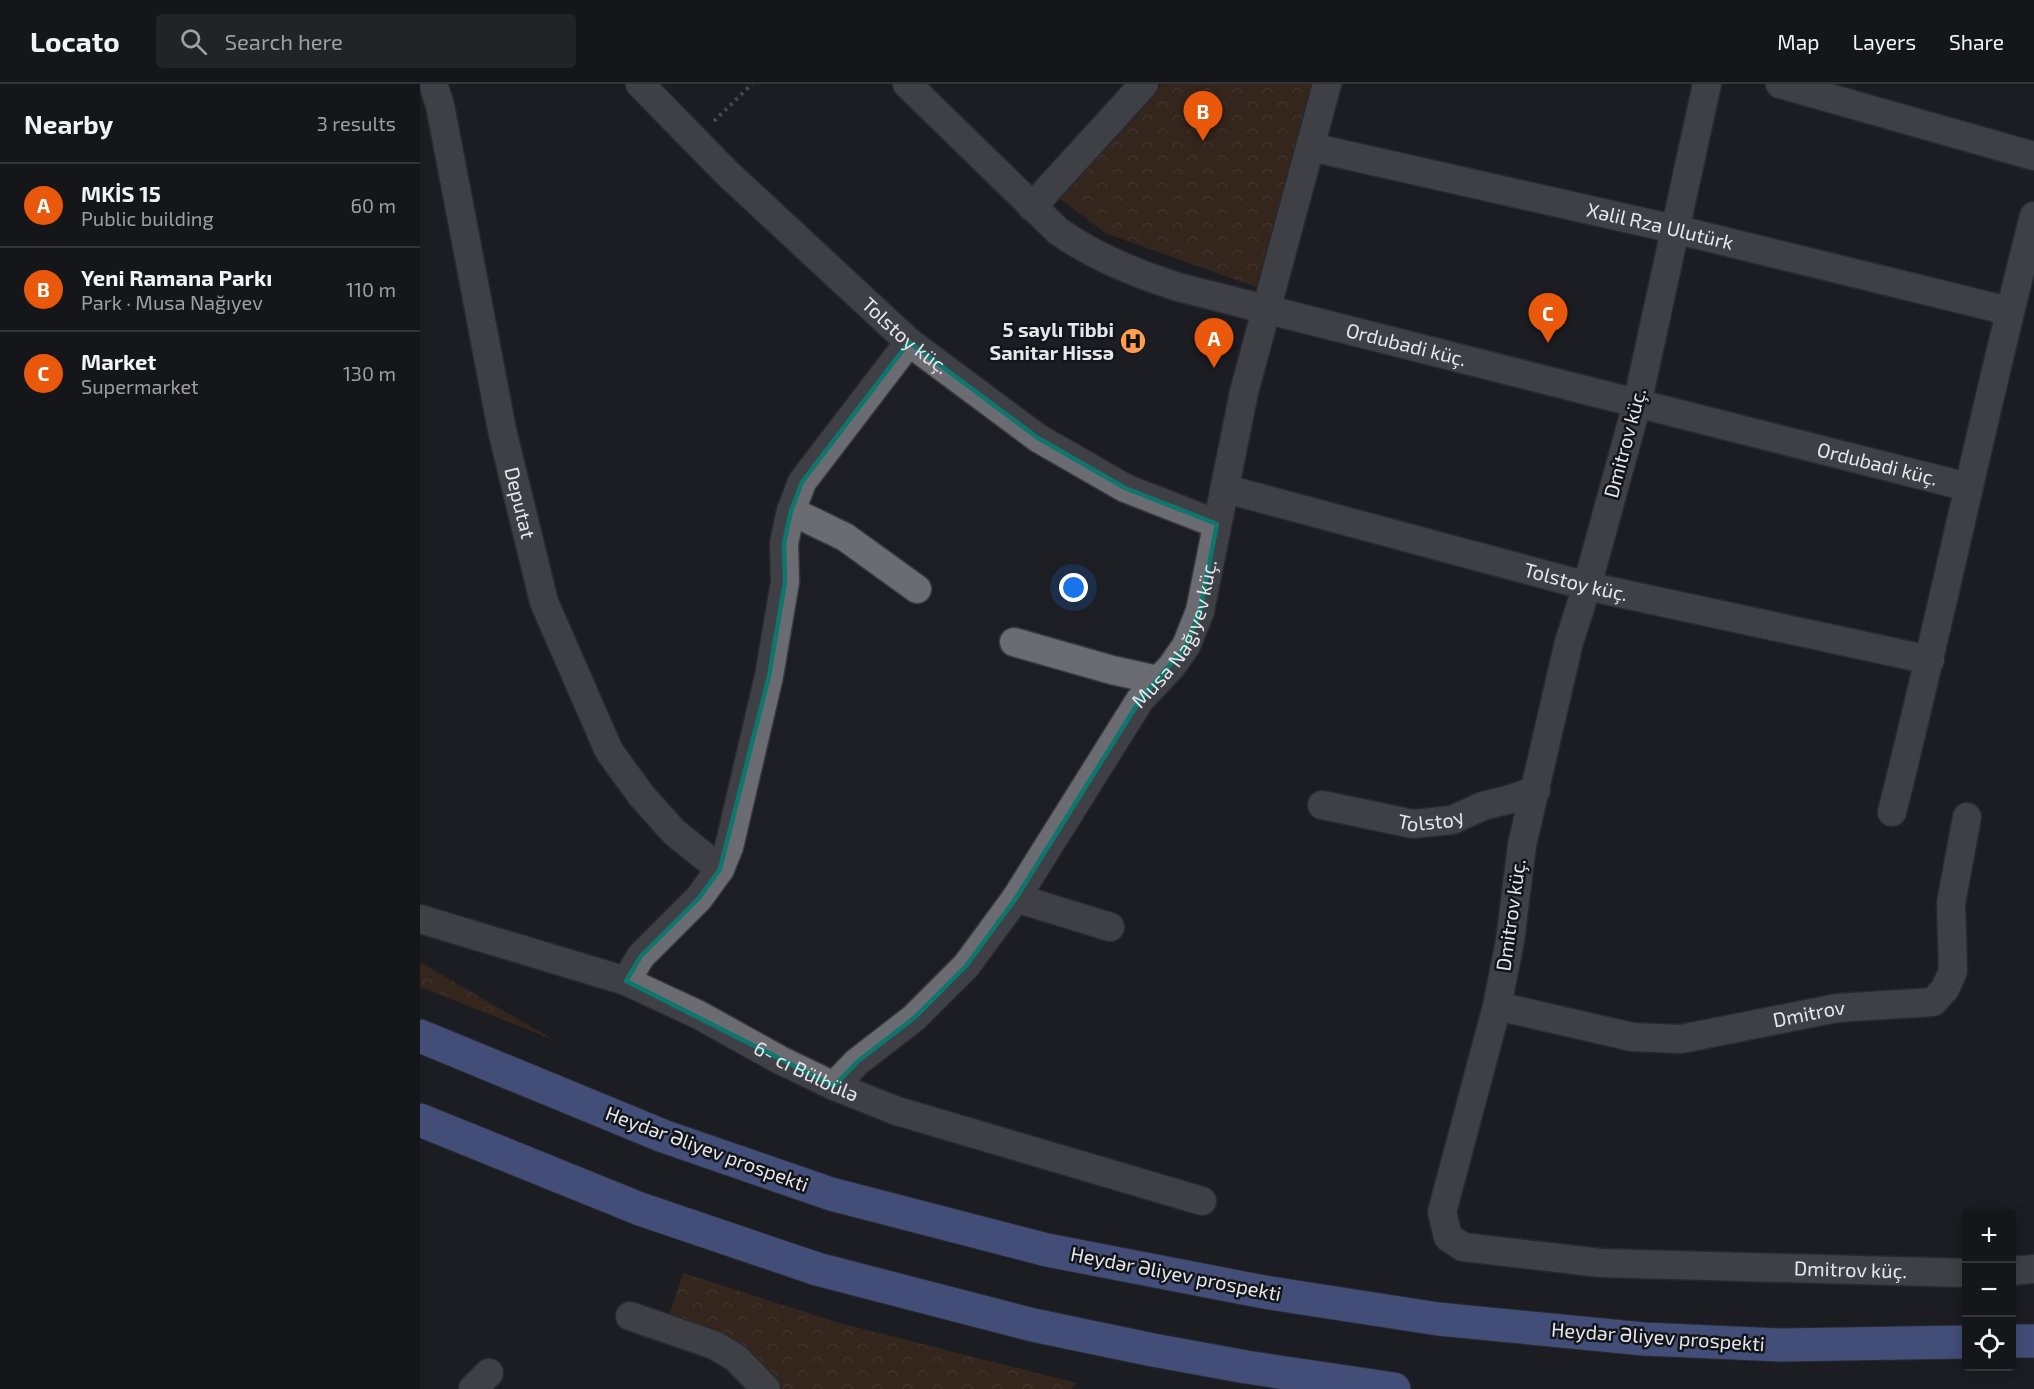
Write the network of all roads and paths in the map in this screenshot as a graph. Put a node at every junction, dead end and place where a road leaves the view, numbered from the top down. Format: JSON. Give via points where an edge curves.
{"nodes":[{"id":1,"x":433,"y":84,"type":"edge"},
{"id":2,"x":640,"y":84,"type":"edge"},
{"id":3,"x":752,"y":84,"type":"edge"},
{"id":4,"x":907,"y":84,"type":"edge"},
{"id":5,"x":1144,"y":84,"type":"edge"},
{"id":6,"x":1327,"y":84,"type":"edge"},
{"id":7,"x":1707,"y":84,"type":"edge"},
{"id":8,"x":1780,"y":84,"type":"edge"},
{"id":9,"x":695,"y":140,"type":"junction"},
{"id":10,"x":1311,"y":147,"type":"junction"},
{"id":11,"x":2034,"y":156,"type":"edge"},
{"id":12,"x":1032,"y":207,"type":"junction"},
{"id":13,"x":2034,"y":216,"type":"edge"},
{"id":14,"x":1674,"y":229,"type":"junction"},
{"id":15,"x":1266,"y":310,"type":"junction"},
{"id":16,"x":2010,"y":311,"type":"junction"},
{"id":17,"x":909,"y":342,"type":"junction"},
{"id":18,"x":1637,"y":404,"type":"junction"},
{"id":19,"x":1968,"y":487,"type":"junction"},
{"id":20,"x":1226,"y":489,"type":"junction"},
{"id":21,"x":791,"y":511,"type":"junction"},
{"id":22,"x":1217,"y":524,"type":"junction"},
{"id":23,"x":1587,"y":586,"type":"junction"},
{"id":24,"x":917,"y":589,"type":"dead end"},
{"id":25,"x":1014,"y":642,"type":"dead end"},
{"id":26,"x":1930,"y":660,"type":"junction"},
{"id":27,"x":1157,"y":680,"type":"junction"},
{"id":28,"x":1536,"y":790,"type":"junction"},
{"id":29,"x":1322,"y":805,"type":"dead end"},
{"id":30,"x":1892,"y":812,"type":"dead end"},
{"id":31,"x":1967,"y":817,"type":"dead end"},
{"id":32,"x":720,"y":869,"type":"junction"},
{"id":33,"x":1016,"y":898,"type":"junction"},
{"id":34,"x":420,"y":919,"type":"edge"},
{"id":35,"x":1110,"y":927,"type":"dead end"},
{"id":36,"x":626,"y":981,"type":"junction"},
{"id":37,"x":1497,"y":1006,"type":"junction"},
{"id":38,"x":420,"y":1036,"type":"edge"},
{"id":39,"x":834,"y":1086,"type":"junction"},
{"id":40,"x":420,"y":1120,"type":"edge"},
{"id":41,"x":1202,"y":1201,"type":"dead end"},
{"id":42,"x":2034,"y":1269,"type":"edge"},
{"id":43,"x":2016,"y":1271,"type":"edge"},
{"id":44,"x":1962,"y":1273,"type":"edge"},
{"id":45,"x":630,"y":1316,"type":"dead end"},
{"id":46,"x":2016,"y":1341,"type":"edge"},
{"id":47,"x":2034,"y":1341,"type":"edge"},
{"id":48,"x":1962,"y":1342,"type":"edge"},
{"id":49,"x":766,"y":1389,"type":"edge"},
{"id":50,"x":1394,"y":1389,"type":"edge"}],
"edges":[{"from":1,"to":32,"type":"street","name":"Deputat","via":[[502,430],[544,602],[609,751],[674,832]]},
{"from":2,"to":9,"type":"street","name":"Tolstoy küç."},
{"from":3,"to":9,"type":"path"},
{"from":4,"to":12,"type":"street","name":"Ordubadi küç."},
{"from":5,"to":12,"type":"street"},
{"from":6,"to":10,"type":"street","name":"Musa Nağıyev küç."},
{"from":7,"to":14,"type":"street","name":"Dmitrov küç."},
{"from":8,"to":11,"type":"street"},
{"from":9,"to":17,"type":"street","name":"Tolstoy küç."},
{"from":10,"to":14,"type":"street","name":"Xəlil Rza Ulutürk"},
{"from":10,"to":15,"type":"street","name":"Musa Nağıyev küç."},
{"from":12,"to":15,"type":"street","name":"Ordubadi küç.","via":[[1082,247],[1132,272]]},
{"from":13,"to":16,"type":"street"},
{"from":14,"to":16,"type":"street","name":"Xəlil Rza Ulutürk"},
{"from":14,"to":18,"type":"street","name":"Dmitrov küç."},
{"from":15,"to":18,"type":"street","name":"Ordubadi küç."},
{"from":15,"to":20,"type":"street","name":"Musa Nağıyev küç.","via":[[1244,392]]},
{"from":16,"to":19,"type":"street"},
{"from":17,"to":21,"type":"street","via":[[802,482]]},
{"from":17,"to":22,"type":"street","name":"Tolstoy küç.","via":[[1038,438],[1125,488]]},
{"from":18,"to":19,"type":"street","name":"Ordubadi küç."},
{"from":18,"to":23,"type":"street","name":"Dmitrov küç."},
{"from":19,"to":26,"type":"street"},
{"from":20,"to":22,"type":"street","name":"Musa Nağıyev küç."},
{"from":20,"to":23,"type":"street","name":"Tolstoy küç."},
{"from":21,"to":24,"type":"street","via":[[845,537]]},
{"from":21,"to":32,"type":"street","via":[[784,543],[785,582],[769,676],[729,847]]},
{"from":22,"to":27,"type":"street","name":"Musa Nağıyev küç.","via":[[1200,611],[1186,646]]},
{"from":23,"to":26,"type":"street","name":"Tolstoy küç."},
{"from":23,"to":28,"type":"street","name":"Dmitrov küç.","via":[[1569,642]]},
{"from":25,"to":27,"type":"street"},
{"from":26,"to":30,"type":"street"},
{"from":27,"to":33,"type":"street","name":"Musa Nağıyev küç.","via":[[1140,700]]},
{"from":28,"to":29,"type":"street","name":"Tolstoy","via":[[1452,820],[1413,824]]},
{"from":28,"to":37,"type":"street","name":"Dmitrov küç.","via":[[1522,845]]},
{"from":31,"to":37,"type":"street","name":"Dmitrov","via":[[1951,903],[1953,971],[1945,989],[1933,1002],[1837,1008],[1681,1039],[1632,1037]]},
{"from":32,"to":36,"type":"street","via":[[699,898],[641,956]]},
{"from":33,"to":35,"type":"street"},
{"from":33,"to":39,"type":"street","name":"Musa Nağıyev küç.","via":[[966,966],[914,1018],[857,1062]]},
{"from":34,"to":36,"type":"street","name":"6- cı Bülbülə"},
{"from":36,"to":39,"type":"street","name":"6- cı Bülbülə"},
{"from":37,"to":44,"type":"street","name":"Dmitrov küç.","via":[[1442,1212],[1448,1237],[1463,1247],[1601,1263]]},
{"from":38,"to":48,"type":"highway","name":"Heydər Əliyev prospekti","via":[[663,1136],[831,1194],[1047,1250],[1263,1292],[1438,1319],[1667,1340],[1782,1345]]},
{"from":39,"to":41,"type":"street","name":"6- cı Bülbülə","via":[[897,1111]]},
{"from":40,"to":50,"type":"highway","via":[[640,1209],[817,1269],[1033,1325],[1153,1350]]},
{"from":42,"to":43,"type":"street"},
{"from":45,"to":49,"type":"street","via":[[714,1345],[736,1358]]},
{"from":46,"to":47,"type":"highway"}]}
